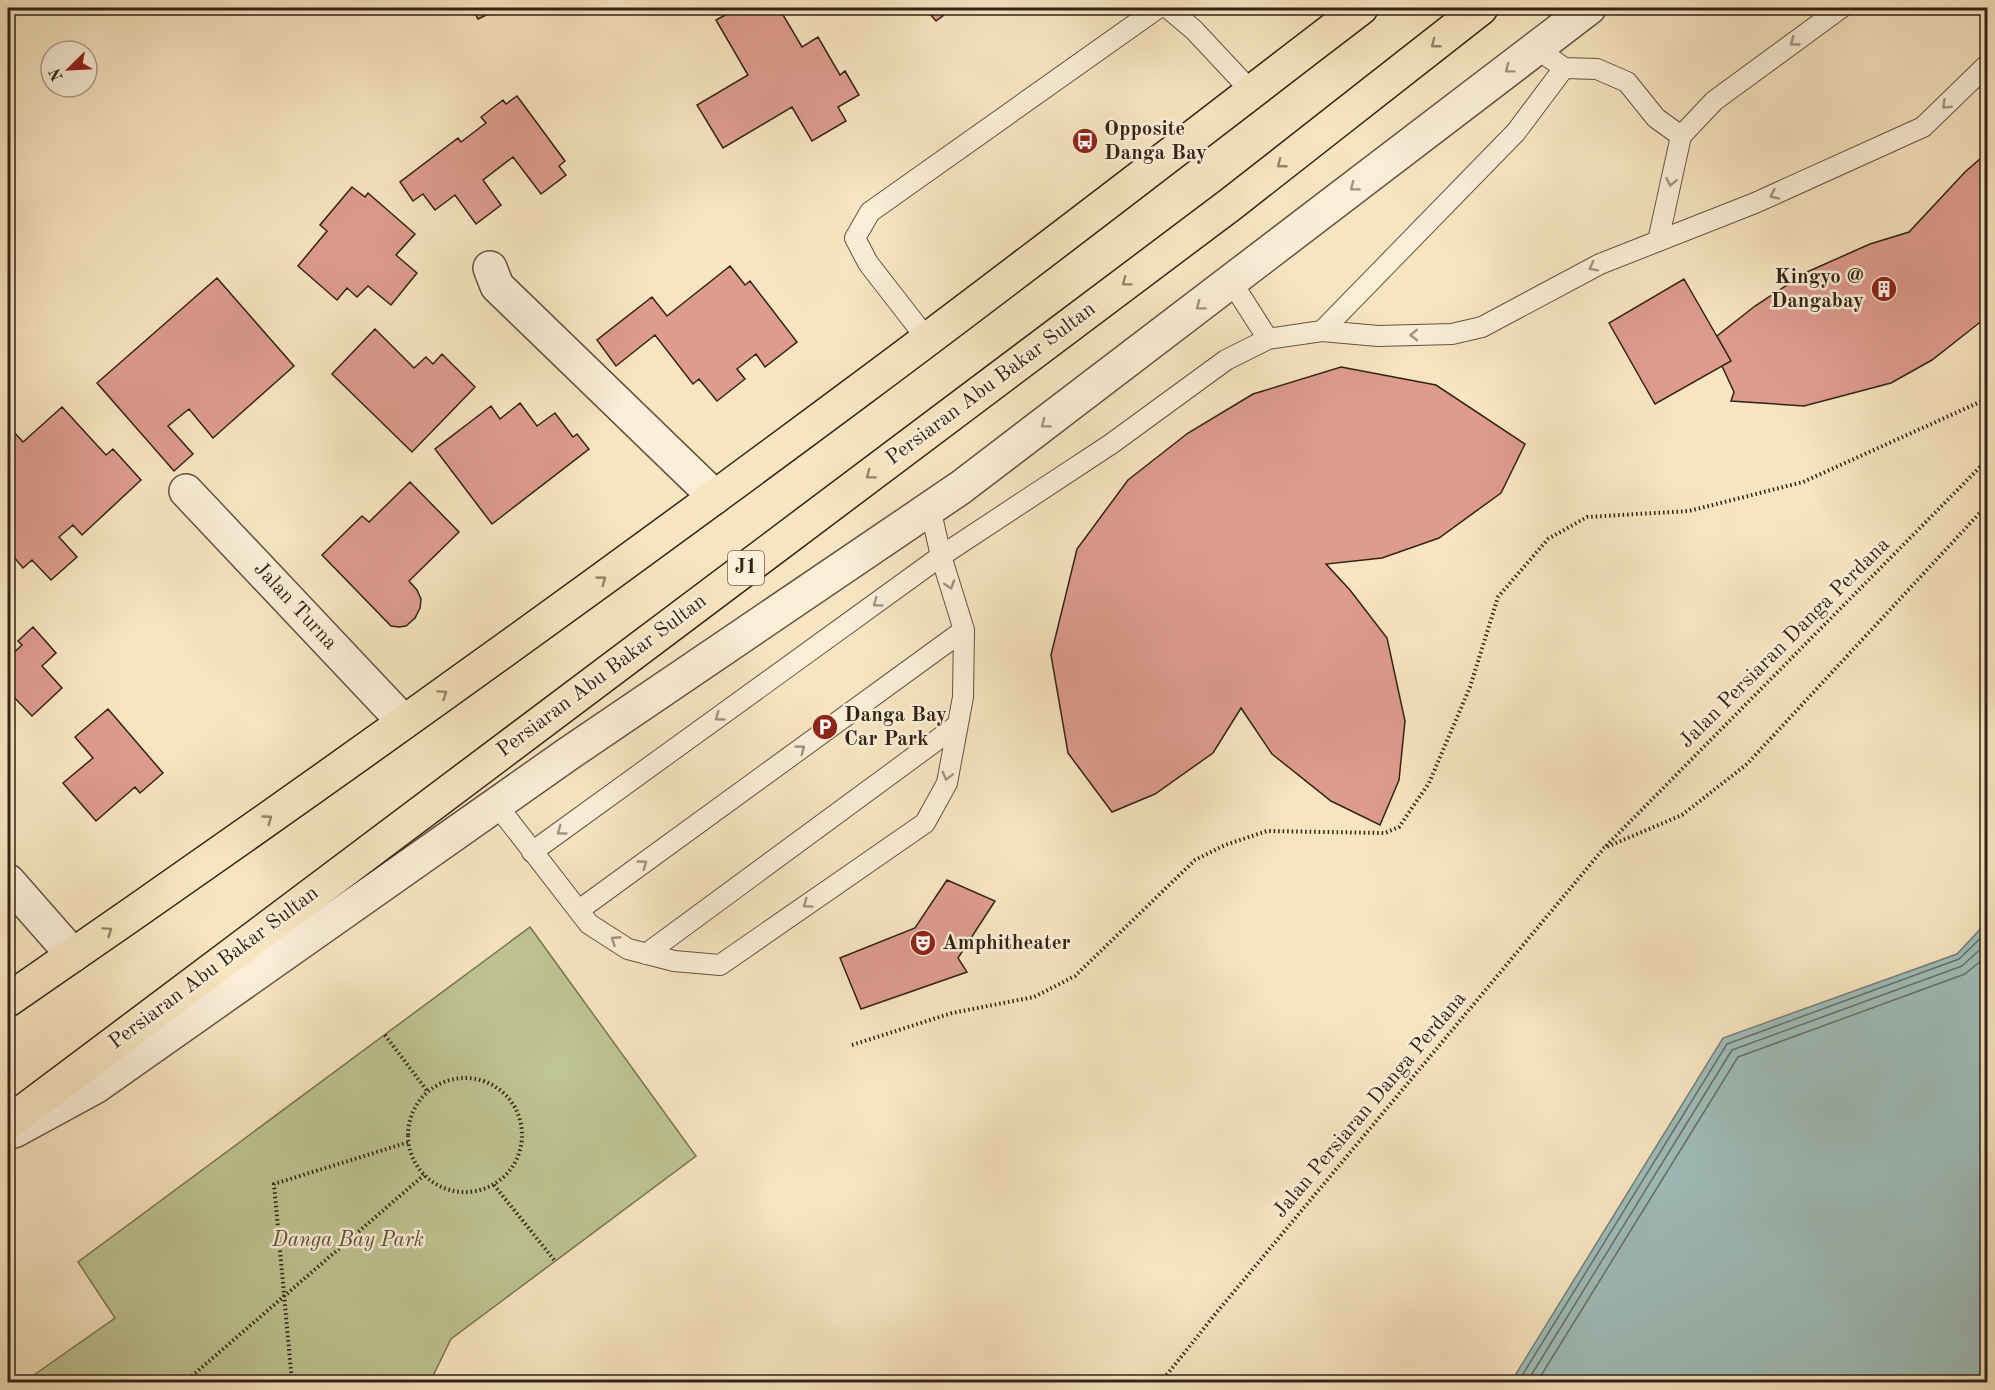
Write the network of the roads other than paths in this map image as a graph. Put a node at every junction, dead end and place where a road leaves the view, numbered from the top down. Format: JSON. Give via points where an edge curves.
{"nodes":[{"id":1,"x":1158,"y":8,"type":"edge"},
{"id":2,"x":1168,"y":8,"type":"edge"},
{"id":3,"x":1361,"y":8,"type":"edge"},
{"id":4,"x":1481,"y":8,"type":"edge"},
{"id":5,"x":1589,"y":8,"type":"edge"},
{"id":6,"x":1841,"y":8,"type":"edge"},
{"id":7,"x":1536,"y":48,"type":"junction"},
{"id":8,"x":1988,"y":64,"type":"edge"},
{"id":9,"x":1564,"y":68,"type":"junction"},
{"id":10,"x":1251,"y":91,"type":"junction"},
{"id":11,"x":1681,"y":136,"type":"junction"},
{"id":12,"x":1658,"y":241,"type":"junction"},
{"id":13,"x":490,"y":268,"type":"dead end"},
{"id":14,"x":1231,"y":281,"type":"junction"},
{"id":15,"x":1322,"y":331,"type":"junction"},
{"id":16,"x":927,"y":339,"type":"junction"},
{"id":17,"x":1268,"y":339,"type":"junction"},
{"id":18,"x":186,"y":490,"type":"dead end"},
{"id":19,"x":715,"y":497,"type":"junction"},
{"id":20,"x":930,"y":508,"type":"junction"},
{"id":21,"x":941,"y":556,"type":"junction"},
{"id":22,"x":964,"y":630,"type":"junction"},
{"id":23,"x":404,"y":722,"type":"junction"},
{"id":24,"x":957,"y":726,"type":"junction"},
{"id":25,"x":496,"y":804,"type":"junction"},
{"id":26,"x":532,"y":852,"type":"junction"},
{"id":27,"x":8,"y":881,"type":"edge"},
{"id":28,"x":579,"y":910,"type":"junction"},
{"id":29,"x":646,"y":954,"type":"junction"},
{"id":30,"x":73,"y":955,"type":"junction"},
{"id":31,"x":8,"y":1000,"type":"edge"},
{"id":32,"x":8,"y":1123,"type":"edge"},
{"id":33,"x":8,"y":1134,"type":"edge"}],
"edges":[{"from":1,"to":16,"type":"lane","via":[[870,212],[855,238],[868,263]]},
{"from":2,"to":10,"type":"lane"},
{"from":3,"to":10,"type":"highway"},
{"from":4,"to":32,"type":"highway","name":"Persiaran Abu Bakar Sultan","number":"J1","one_way":true,"via":[[1231,204]]},
{"from":5,"to":7,"type":"street"},
{"from":6,"to":11,"type":"lane","one_way":true,"via":[[1714,101]]},
{"from":7,"to":9,"type":"lane"},
{"from":7,"to":14,"type":"street","one_way":true},
{"from":8,"to":12,"type":"lane","one_way":true,"via":[[1923,127],[1755,203]]},
{"from":9,"to":11,"type":"lane","via":[[1597,69],[1627,82],[1656,118]]},
{"from":9,"to":15,"type":"lane","via":[[1516,132]]},
{"from":10,"to":16,"type":"highway"},
{"from":11,"to":12,"type":"lane","one_way":true},
{"from":12,"to":15,"type":"lane","one_way":true,"via":[[1600,264],[1466,332],[1378,336]]},
{"from":13,"to":19,"type":"street","via":[[497,286]]},
{"from":14,"to":17,"type":"lane"},
{"from":14,"to":20,"type":"street","one_way":true},
{"from":15,"to":17,"type":"lane"},
{"from":16,"to":19,"type":"highway"},
{"from":17,"to":21,"type":"lane","via":[[1226,360],[1111,444]]},
{"from":18,"to":23,"type":"street","name":"Jalan Turna"},
{"from":23,"to":19,"type":"highway","one_way":true},
{"from":20,"to":21,"type":"lane"},
{"from":20,"to":25,"type":"street"},
{"from":21,"to":22,"type":"lane","one_way":true},
{"from":21,"to":26,"type":"lane","one_way":true},
{"from":22,"to":24,"type":"lane","via":[[963,697]]},
{"from":28,"to":22,"type":"lane","one_way":true},
{"from":30,"to":23,"type":"highway","one_way":true},
{"from":24,"to":29,"type":"lane"},
{"from":24,"to":29,"type":"lane","one_way":true,"via":[[946,783],[925,823],[720,965]]},
{"from":25,"to":26,"type":"lane"},
{"from":25,"to":33,"type":"street","via":[[95,1087]]},
{"from":26,"to":28,"type":"lane"},
{"from":27,"to":30,"type":"street"},
{"from":29,"to":28,"type":"lane","one_way":true,"via":[[628,949],[589,924]]},
{"from":30,"to":31,"type":"highway"}]}
